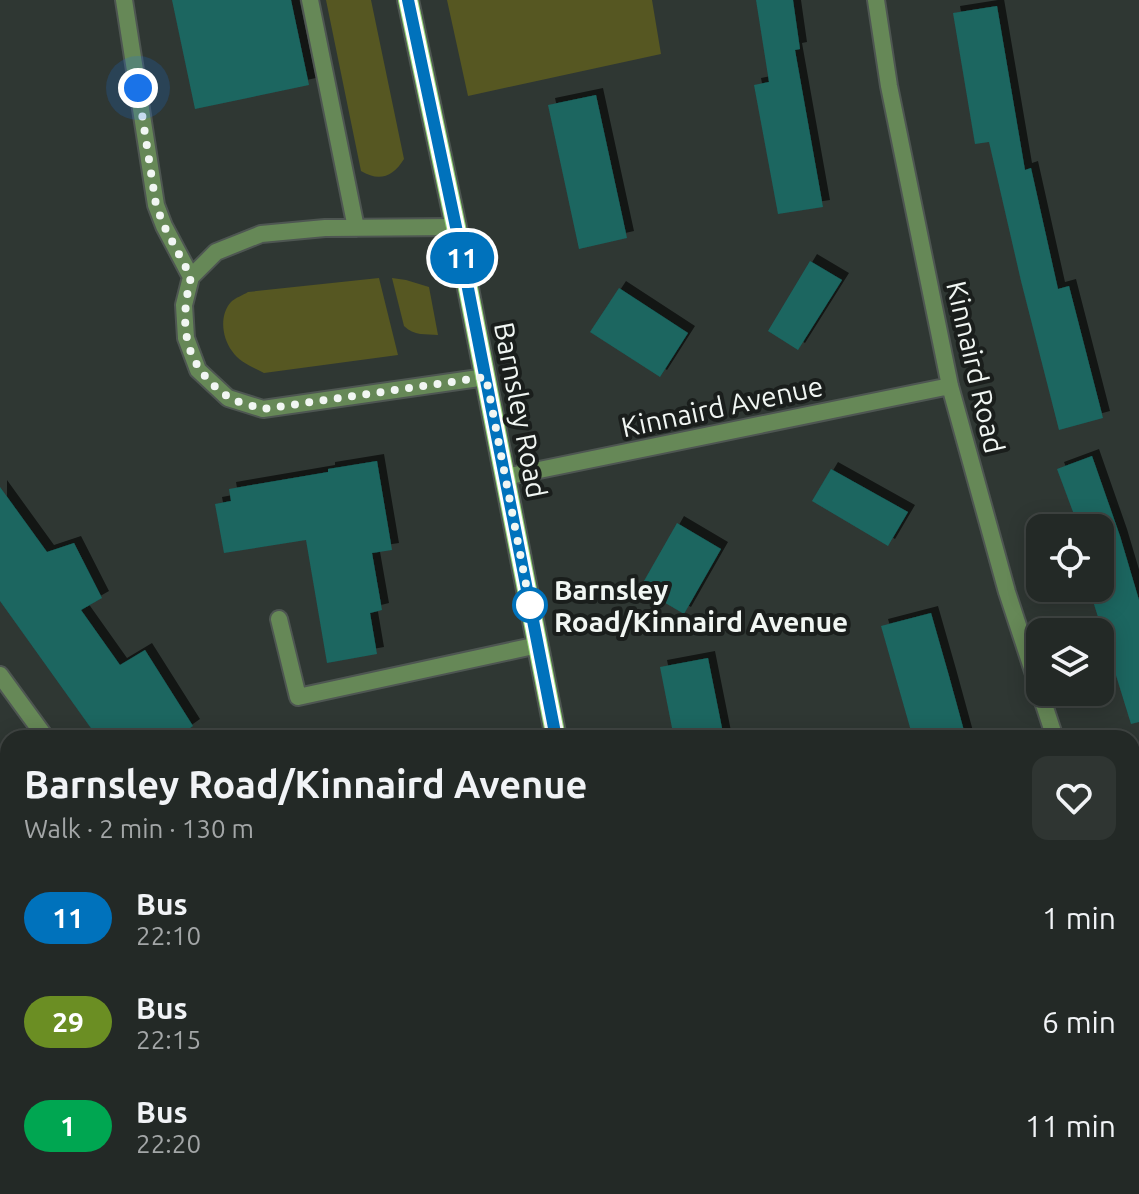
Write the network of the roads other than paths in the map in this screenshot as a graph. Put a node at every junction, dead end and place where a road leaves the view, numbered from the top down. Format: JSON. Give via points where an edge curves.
{"nodes":[{"id":1,"x":124,"y":0,"type":"edge"},
{"id":2,"x":310,"y":0,"type":"edge"},
{"id":3,"x":408,"y":0,"type":"edge"},
{"id":4,"x":876,"y":0,"type":"edge"},
{"id":5,"x":456,"y":227,"type":"junction"},
{"id":6,"x":356,"y":228,"type":"junction"},
{"id":7,"x":191,"y":277,"type":"junction"},
{"id":8,"x":486,"y":377,"type":"junction"},
{"id":9,"x":950,"y":386,"type":"junction"},
{"id":10,"x":505,"y":477,"type":"junction"},
{"id":11,"x":279,"y":619,"type":"dead end"},
{"id":12,"x":538,"y":645,"type":"junction"},
{"id":13,"x":0,"y":675,"type":"edge"},
{"id":14,"x":40,"y":730,"type":"edge"},
{"id":15,"x":554,"y":730,"type":"edge"},
{"id":16,"x":1052,"y":730,"type":"edge"}],
"edges":[{"from":1,"to":7,"type":"street","via":[[156,205]]},
{"from":2,"to":6,"type":"street"},
{"from":3,"to":5,"type":"main road","name":"Barnsley Road"},
{"from":4,"to":9,"type":"street","name":"Kinnaird Road"},
{"from":5,"to":6,"type":"street"},
{"from":5,"to":8,"type":"main road","name":"Barnsley Road"},
{"from":6,"to":7,"type":"street","via":[[261,234],[216,252]]},
{"from":7,"to":8,"type":"street","via":[[184,305],[186,338],[198,370],[228,398],[263,409]]},
{"from":8,"to":10,"type":"main road","name":"Barnsley Road"},
{"from":9,"to":10,"type":"street","name":"Kinnaird Avenue"},
{"from":9,"to":16,"type":"street","name":"Kinnaird Road","via":[[1007,592]]},
{"from":10,"to":12,"type":"main road","name":"Barnsley Road"},
{"from":11,"to":12,"type":"street","via":[[298,697]]},
{"from":12,"to":15,"type":"main road","name":"Barnsley Road"},
{"from":13,"to":14,"type":"street"}]}
